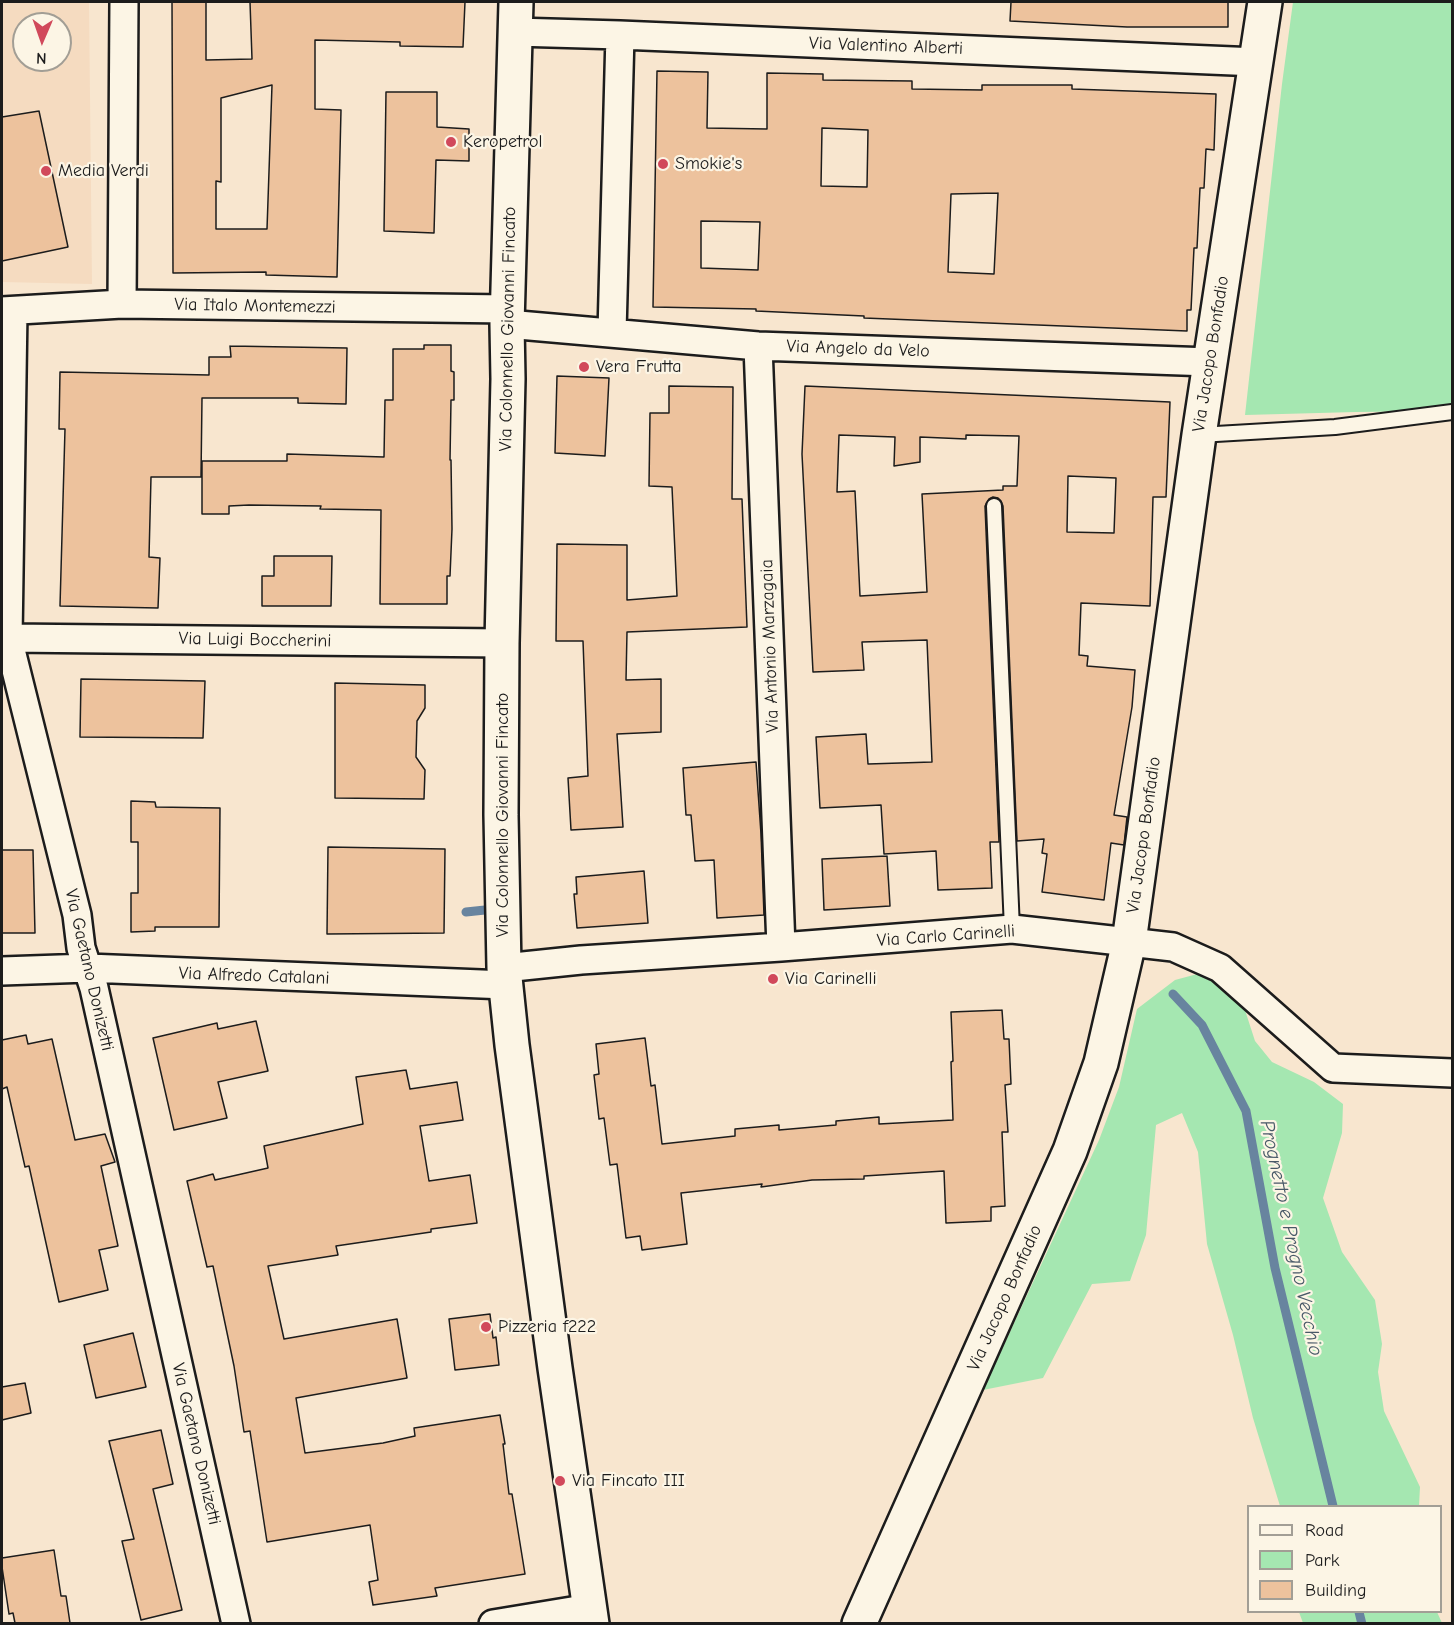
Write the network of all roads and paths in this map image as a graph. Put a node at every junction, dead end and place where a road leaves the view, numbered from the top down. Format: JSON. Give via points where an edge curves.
{"nodes":[{"id":1,"x":123,"y":2,"type":"edge"},
{"id":2,"x":1266,"y":2,"type":"edge"},
{"id":3,"x":515,"y":17,"type":"edge"},
{"id":4,"x":620,"y":35,"type":"junction"},
{"id":5,"x":1257,"y":62,"type":"junction"},
{"id":6,"x":122,"y":304,"type":"junction"},
{"id":7,"x":7,"y":311,"type":"edge"},
{"id":8,"x":508,"y":317,"type":"junction"},
{"id":9,"x":612,"y":332,"type":"junction"},
{"id":10,"x":758,"y":345,"type":"junction"},
{"id":11,"x":1210,"y":362,"type":"junction"},
{"id":12,"x":1452,"y":412,"type":"edge"},
{"id":13,"x":1199,"y":435,"type":"junction"},
{"id":14,"x":994,"y":506,"type":"dead end"},
{"id":15,"x":8,"y":638,"type":"junction"},
{"id":16,"x":502,"y":643,"type":"junction"},
{"id":17,"x":1012,"y":929,"type":"junction"},
{"id":18,"x":1129,"y":942,"type":"junction"},
{"id":19,"x":782,"y":947,"type":"junction"},
{"id":20,"x":88,"y":968,"type":"junction"},
{"id":21,"x":2,"y":971,"type":"edge"},
{"id":22,"x":505,"y":976,"type":"junction"},
{"id":23,"x":1452,"y":1073,"type":"edge"},
{"id":24,"x":591,"y":1616,"type":"edge"},
{"id":25,"x":236,"y":1623,"type":"edge"},
{"id":26,"x":493,"y":1623,"type":"edge"},
{"id":27,"x":859,"y":1623,"type":"edge"}],
"edges":[{"from":1,"to":6,"type":"street"},
{"from":2,"to":5,"type":"street","name":"Via Jacopo Bonfadio"},
{"from":3,"to":4,"type":"street","name":"Via Valentino Alberti"},
{"from":3,"to":8,"type":"street","name":"Via Colonnello Giovanni Fincato"},
{"from":4,"to":5,"type":"street","name":"Via Valentino Alberti"},
{"from":4,"to":9,"type":"street"},
{"from":5,"to":11,"type":"street","name":"Via Jacopo Bonfadio"},
{"from":6,"to":7,"type":"street","name":"Via Italo Montemezzi"},
{"from":6,"to":8,"type":"street","name":"Via Italo Montemezzi"},
{"from":7,"to":15,"type":"street","name":"Via Gaetano Donizetti"},
{"from":8,"to":9,"type":"street","name":"Via Angelo da Velo"},
{"from":8,"to":16,"type":"street","name":"Via Colonnello Giovanni Fincato"},
{"from":9,"to":10,"type":"street","name":"Via Angelo da Velo"},
{"from":10,"to":11,"type":"street","name":"Via Angelo da Velo"},
{"from":10,"to":19,"type":"street","name":"Via Antonio Marzagaia"},
{"from":11,"to":13,"type":"street","name":"Via Jacopo Bonfadio"},
{"from":12,"to":13,"type":"lane","via":[[1335,427]]},
{"from":13,"to":18,"type":"street","name":"Via Jacopo Bonfadio"},
{"from":14,"to":17,"type":"lane"},
{"from":15,"to":16,"type":"street","name":"Via Luigi Boccherini"},
{"from":15,"to":20,"type":"street","name":"Via Gaetano Donizetti"},
{"from":16,"to":22,"type":"street","name":"Via Colonnello Giovanni Fincato"},
{"from":17,"to":18,"type":"street","name":"Via Carlo Carinelli"},
{"from":17,"to":19,"type":"street","name":"Via Carlo Carinelli"},
{"from":18,"to":23,"type":"street","name":"Via Carlo Carinelli","via":[[1173,947],[1220,968],[1333,1068]]},
{"from":18,"to":27,"type":"street","name":"Via Jacopo Bonfadio","via":[[1101,1063],[1070,1151]]},
{"from":19,"to":22,"type":"street","name":"Via Carlo Carinelli","via":[[581,960]]},
{"from":20,"to":21,"type":"street","name":"Via Alfredo Catalani"},
{"from":20,"to":22,"type":"street","name":"Via Alfredo Catalani"},
{"from":20,"to":25,"type":"street","name":"Via Gaetano Donizetti"},
{"from":22,"to":24,"type":"street","name":"Via Colonnello Giovanni Fincato"},
{"from":24,"to":26,"type":"street"}]}
